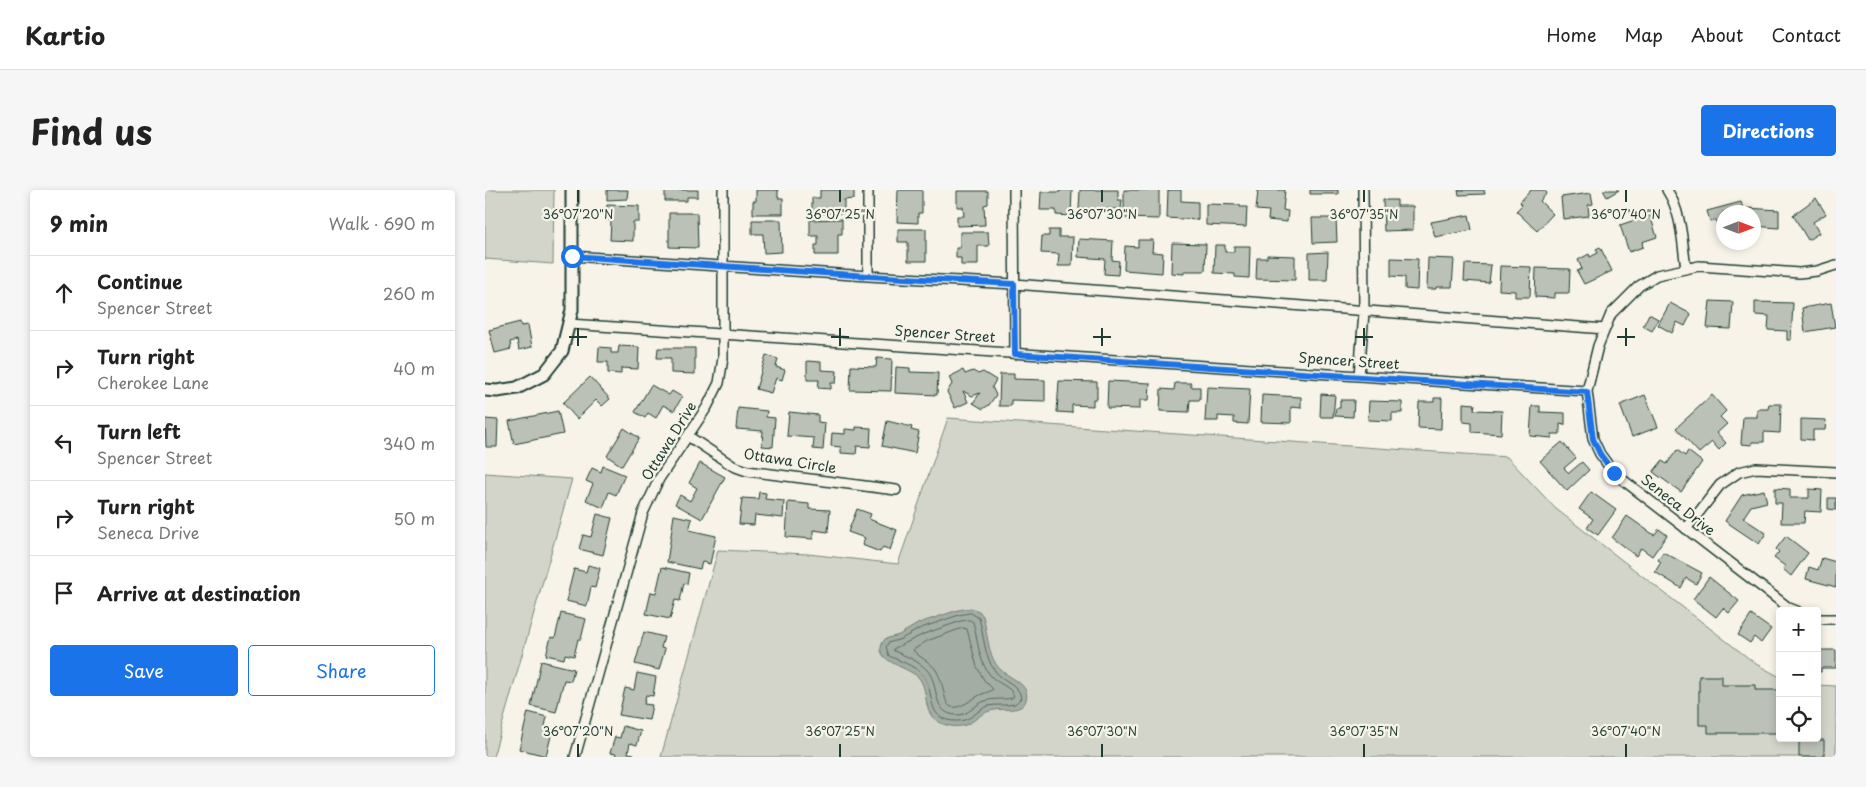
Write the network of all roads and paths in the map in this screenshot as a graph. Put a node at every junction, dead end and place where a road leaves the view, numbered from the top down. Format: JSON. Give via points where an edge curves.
{"nodes":[{"id":1,"x":572,"y":190,"type":"edge"},
{"id":2,"x":723,"y":190,"type":"edge"},
{"id":3,"x":868,"y":190,"type":"edge"},
{"id":4,"x":1014,"y":190,"type":"edge"},
{"id":5,"x":1363,"y":190,"type":"edge"},
{"id":6,"x":1667,"y":190,"type":"edge"},
{"id":7,"x":572,"y":256,"type":"junction"},
{"id":8,"x":1836,"y":265,"type":"edge"},
{"id":9,"x":723,"y":266,"type":"junction"},
{"id":10,"x":1686,"y":268,"type":"junction"},
{"id":11,"x":868,"y":276,"type":"junction"},
{"id":12,"x":1014,"y":284,"type":"junction"},
{"id":13,"x":1364,"y":312,"type":"junction"},
{"id":14,"x":569,"y":324,"type":"junction"},
{"id":15,"x":1605,"y":329,"type":"junction"},
{"id":16,"x":723,"y":335,"type":"junction"},
{"id":17,"x":1015,"y":354,"type":"junction"},
{"id":18,"x":1359,"y":376,"type":"junction"},
{"id":19,"x":485,"y":390,"type":"edge"},
{"id":20,"x":1587,"y":392,"type":"junction"},
{"id":21,"x":688,"y":436,"type":"junction"},
{"id":22,"x":1836,"y":472,"type":"edge"},
{"id":23,"x":896,"y":490,"type":"dead end"},
{"id":24,"x":1685,"y":529,"type":"junction"},
{"id":25,"x":1788,"y":607,"type":"edge"},
{"id":26,"x":1821,"y":619,"type":"edge"},
{"id":27,"x":1836,"y":620,"type":"edge"},
{"id":28,"x":575,"y":757,"type":"edge"}],
"edges":[{"from":1,"to":7,"type":"street"},
{"from":2,"to":9,"type":"street","name":"Ottawa Drive"},
{"from":3,"to":11,"type":"street"},
{"from":4,"to":12,"type":"street"},
{"from":5,"to":13,"type":"street"},
{"from":6,"to":10,"type":"street","via":[[1679,220]]},
{"from":7,"to":9,"type":"street"},
{"from":7,"to":14,"type":"street"},
{"from":8,"to":10,"type":"street","via":[[1817,272],[1799,273],[1699,266]]},
{"from":9,"to":11,"type":"street"},
{"from":9,"to":16,"type":"street","name":"Ottawa Drive"},
{"from":10,"to":15,"type":"street","via":[[1657,276],[1639,286],[1611,314]]},
{"from":11,"to":12,"type":"street"},
{"from":12,"to":13,"type":"street"},
{"from":12,"to":17,"type":"street"},
{"from":13,"to":15,"type":"street"},
{"from":13,"to":18,"type":"street"},
{"from":14,"to":16,"type":"street","name":"Spencer Street"},
{"from":14,"to":19,"type":"street","via":[[562,351],[544,374],[517,388]]},
{"from":15,"to":20,"type":"street"},
{"from":16,"to":17,"type":"street","name":"Spencer Street"},
{"from":16,"to":21,"type":"street","name":"Ottawa Drive","via":[[719,383]]},
{"from":17,"to":18,"type":"street","name":"Spencer Street"},
{"from":18,"to":20,"type":"street","name":"Spencer Street"},
{"from":20,"to":24,"type":"street","name":"Seneca Drive","via":[[1593,439],[1600,454],[1614,473]]},
{"from":21,"to":23,"type":"street","name":"Ottawa Circle","via":[[747,472]]},
{"from":21,"to":28,"type":"street","name":"Ottawa Drive","via":[[659,479],[643,513]]},
{"from":22,"to":24,"type":"street","via":[[1756,468],[1739,472],[1720,485]]},
{"from":24,"to":25,"type":"street","name":"Seneca Drive"},
{"from":26,"to":27,"type":"street"}]}
